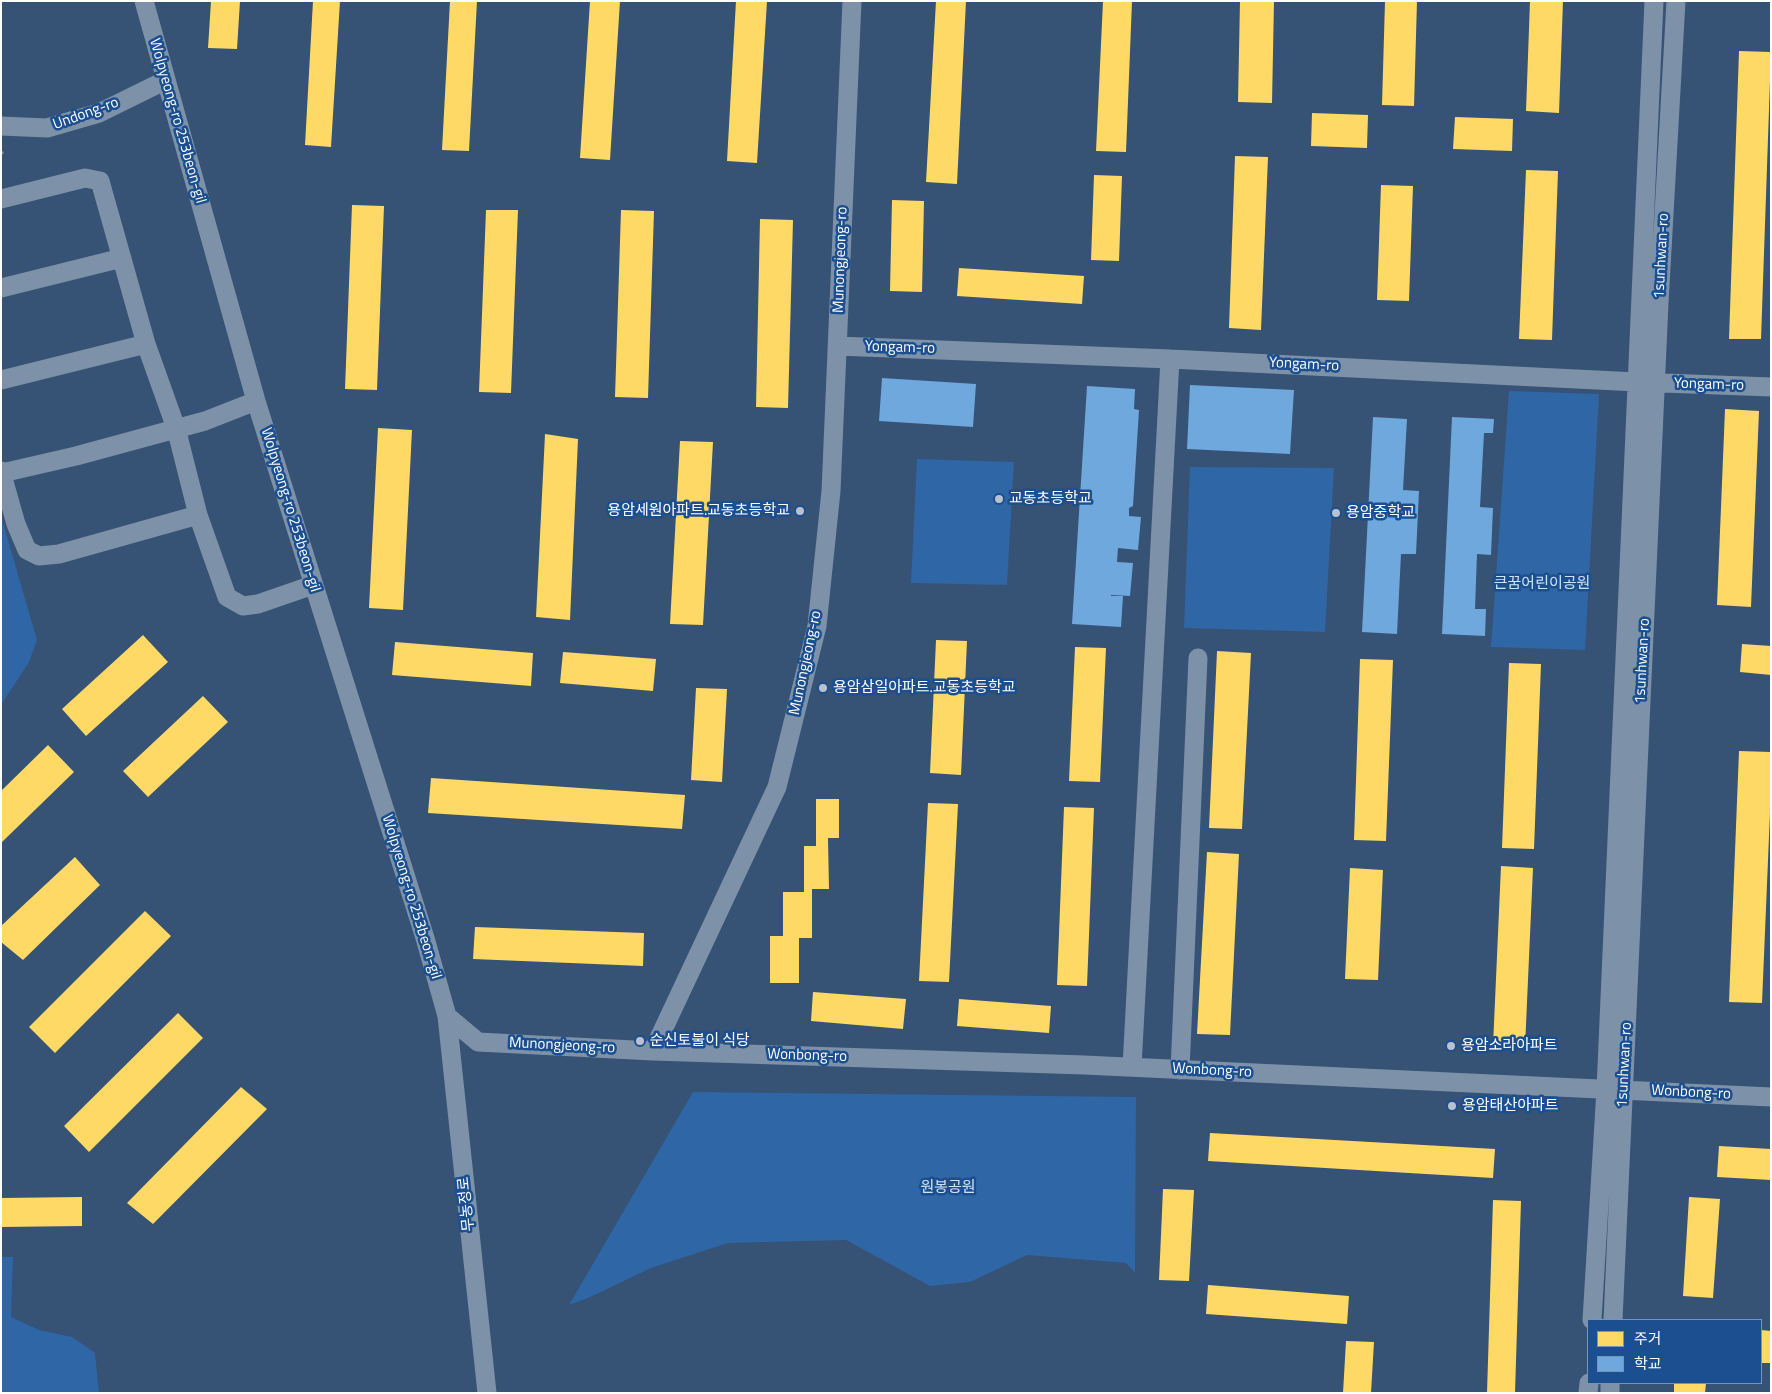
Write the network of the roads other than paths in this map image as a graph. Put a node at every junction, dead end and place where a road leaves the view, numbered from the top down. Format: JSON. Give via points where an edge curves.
{"nodes":[{"id":1,"x":144,"y":1,"type":"edge"},
{"id":2,"x":852,"y":1,"type":"edge"},
{"id":3,"x":1654,"y":1,"type":"edge"},
{"id":4,"x":1676,"y":1,"type":"edge"},
{"id":5,"x":166,"y":80,"type":"junction"},
{"id":6,"x":1,"y":126,"type":"edge"},
{"id":7,"x":1,"y":199,"type":"edge"},
{"id":8,"x":122,"y":258,"type":"junction"},
{"id":9,"x":1,"y":288,"type":"edge"},
{"id":10,"x":146,"y":344,"type":"junction"},
{"id":11,"x":838,"y":346,"type":"junction"},
{"id":12,"x":1170,"y":359,"type":"junction"},
{"id":13,"x":1,"y":380,"type":"edge"},
{"id":14,"x":1647,"y":382,"type":"junction"},
{"id":15,"x":1771,"y":387,"type":"edge"},
{"id":16,"x":256,"y":401,"type":"junction"},
{"id":17,"x":176,"y":428,"type":"junction"},
{"id":18,"x":2,"y":472,"type":"edge"},
{"id":19,"x":198,"y":515,"type":"junction"},
{"id":20,"x":313,"y":585,"type":"junction"},
{"id":21,"x":1198,"y":658,"type":"dead end"},
{"id":22,"x":447,"y":1016,"type":"junction"},
{"id":23,"x":653,"y":1051,"type":"junction"},
{"id":24,"x":1132,"y":1067,"type":"junction"},
{"id":25,"x":1180,"y":1070,"type":"junction"},
{"id":26,"x":1615,"y":1089,"type":"junction"},
{"id":27,"x":1771,"y":1097,"type":"edge"},
{"id":28,"x":1592,"y":1319,"type":"edge"},
{"id":29,"x":1613,"y":1319,"type":"edge"},
{"id":30,"x":486,"y":1393,"type":"edge"}],
"edges":[{"from":1,"to":5,"type":"street","name":"Wolpyeong-ro 253beon-gil"},
{"from":2,"to":11,"type":"street","name":"Munongjeong-ro"},
{"from":3,"to":14,"type":"street","name":"1sunhwan-ro"},
{"from":4,"to":14,"type":"street","name":"1sunhwan-ro"},
{"from":5,"to":6,"type":"street","name":"Undong-ro","via":[[99,113],[47,128]]},
{"from":5,"to":16,"type":"street","name":"Wolpyeong-ro 253beon-gil"},
{"from":7,"to":8,"type":"street","via":[[85,178],[100,181]]},
{"from":8,"to":9,"type":"street"},
{"from":8,"to":10,"type":"street"},
{"from":10,"to":13,"type":"street"},
{"from":10,"to":17,"type":"street"},
{"from":11,"to":12,"type":"street","name":"Yongam-ro"},
{"from":11,"to":23,"type":"street","name":"Munongjeong-ro","via":[[831,491],[816,626],[777,787]]},
{"from":12,"to":14,"type":"street","name":"Yongam-ro"},
{"from":12,"to":24,"type":"street"},
{"from":14,"to":15,"type":"street","name":"Yongam-ro"},
{"from":14,"to":26,"type":"street","name":"1sunhwan-ro"},
{"from":16,"to":17,"type":"street","via":[[205,421]]},
{"from":16,"to":20,"type":"street","name":"Wolpyeong-ro 253beon-gil"},
{"from":17,"to":18,"type":"street","via":[[76,456]]},
{"from":17,"to":19,"type":"street"},
{"from":18,"to":19,"type":"street","via":[[19,532],[27,550],[39,556],[59,554]]},
{"from":19,"to":20,"type":"street","via":[[227,597],[243,606],[258,604]]},
{"from":20,"to":22,"type":"street","name":"Wolpyeong-ro 253beon-gil"},
{"from":21,"to":25,"type":"street"},
{"from":22,"to":23,"type":"street","name":"Munongjeong-ro","via":[[478,1042]]},
{"from":22,"to":30,"type":"street","name":"무농정로"},
{"from":23,"to":24,"type":"street","name":"Wonbong-ro"},
{"from":24,"to":25,"type":"street","name":"Wonbong-ro"},
{"from":25,"to":26,"type":"street","name":"Wonbong-ro"},
{"from":26,"to":27,"type":"street","name":"Wonbong-ro"},
{"from":26,"to":28,"type":"street","name":"1sunhwan-ro"},
{"from":26,"to":29,"type":"street","name":"1sunhwan-ro"}]}
